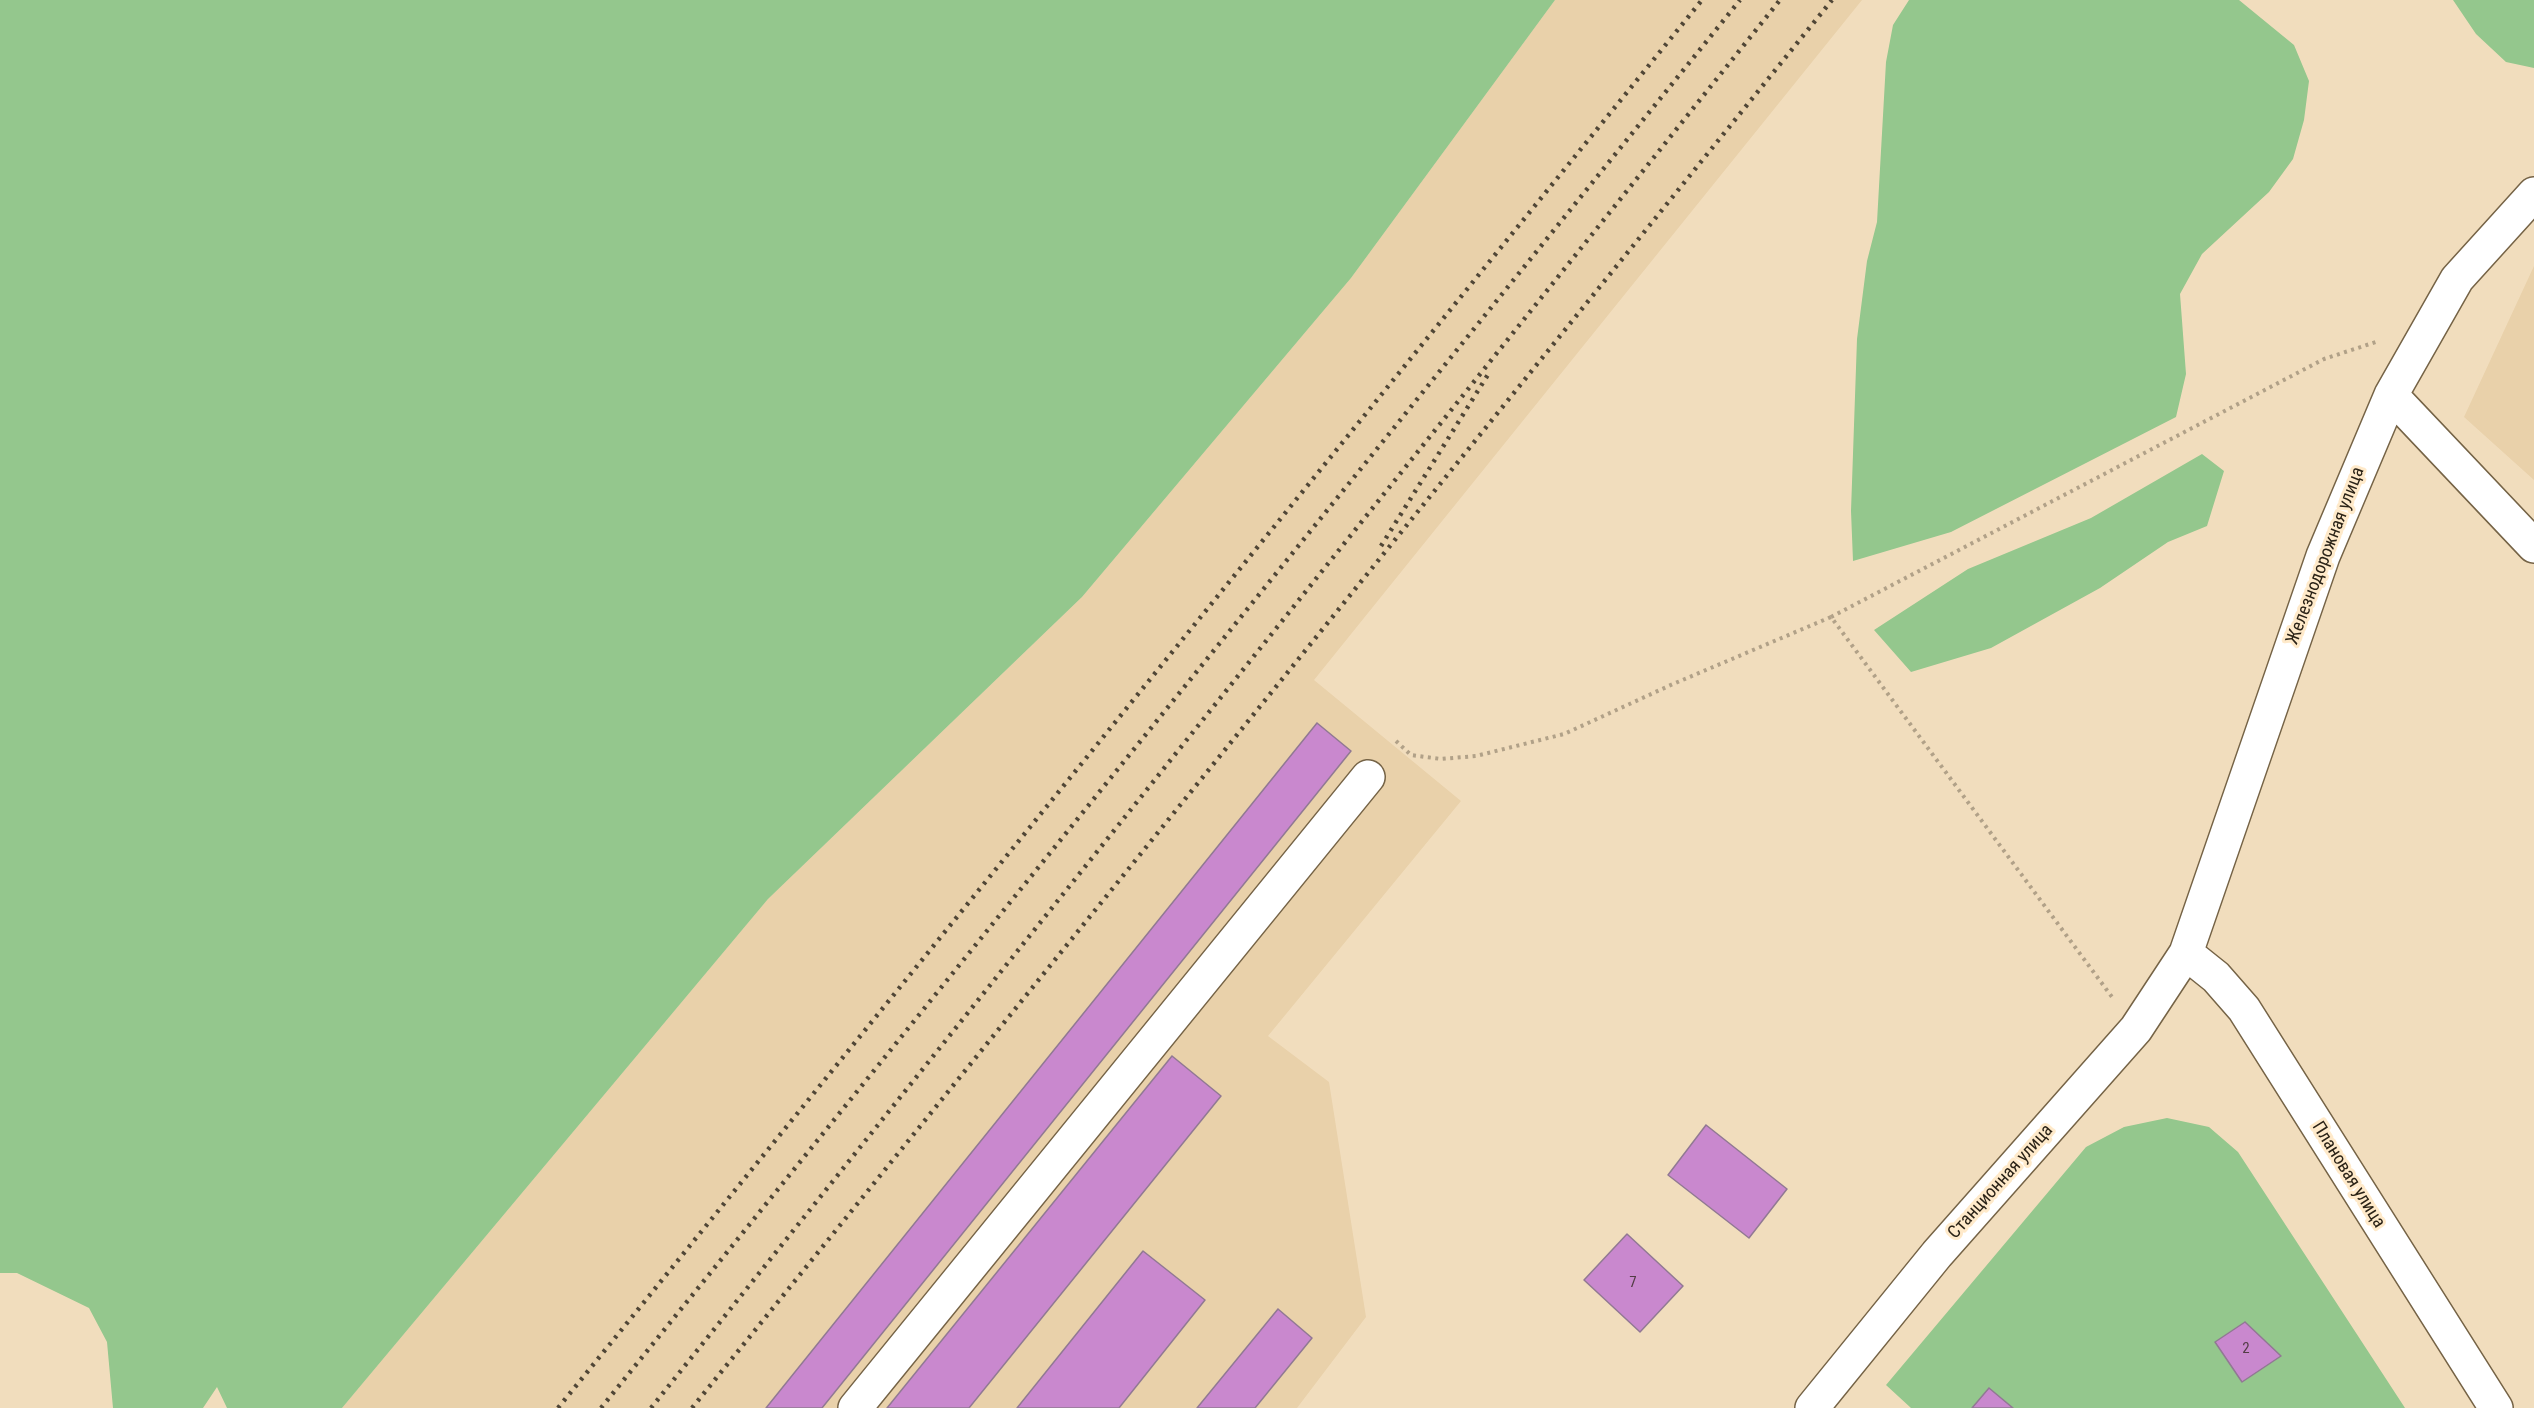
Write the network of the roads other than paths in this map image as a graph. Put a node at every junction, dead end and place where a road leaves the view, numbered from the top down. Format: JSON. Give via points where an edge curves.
{"nodes":[{"id":1,"x":2534,"y":194,"type":"edge"},
{"id":2,"x":2391,"y":395,"type":"junction"},
{"id":3,"x":2534,"y":546,"type":"edge"},
{"id":4,"x":1368,"y":777,"type":"dead end"},
{"id":5,"x":2186,"y":953,"type":"junction"},
{"id":6,"x":855,"y":1408,"type":"edge"},
{"id":7,"x":1812,"y":1408,"type":"edge"},
{"id":8,"x":2496,"y":1408,"type":"edge"}],
"edges":[{"from":1,"to":2,"type":"street","name":"Железнодорожная улица","via":[[2457,279]]},
{"from":2,"to":3,"type":"street"},
{"from":2,"to":5,"type":"street","name":"Железнодорожная улица","via":[[2323,556]]},
{"from":4,"to":6,"type":"street"},
{"from":5,"to":7,"type":"street","name":"Станционная улица","via":[[2136,1029],[1937,1254]]},
{"from":5,"to":8,"type":"street","name":"Плановая улица","via":[[2216,977],[2244,1009]]}]}
